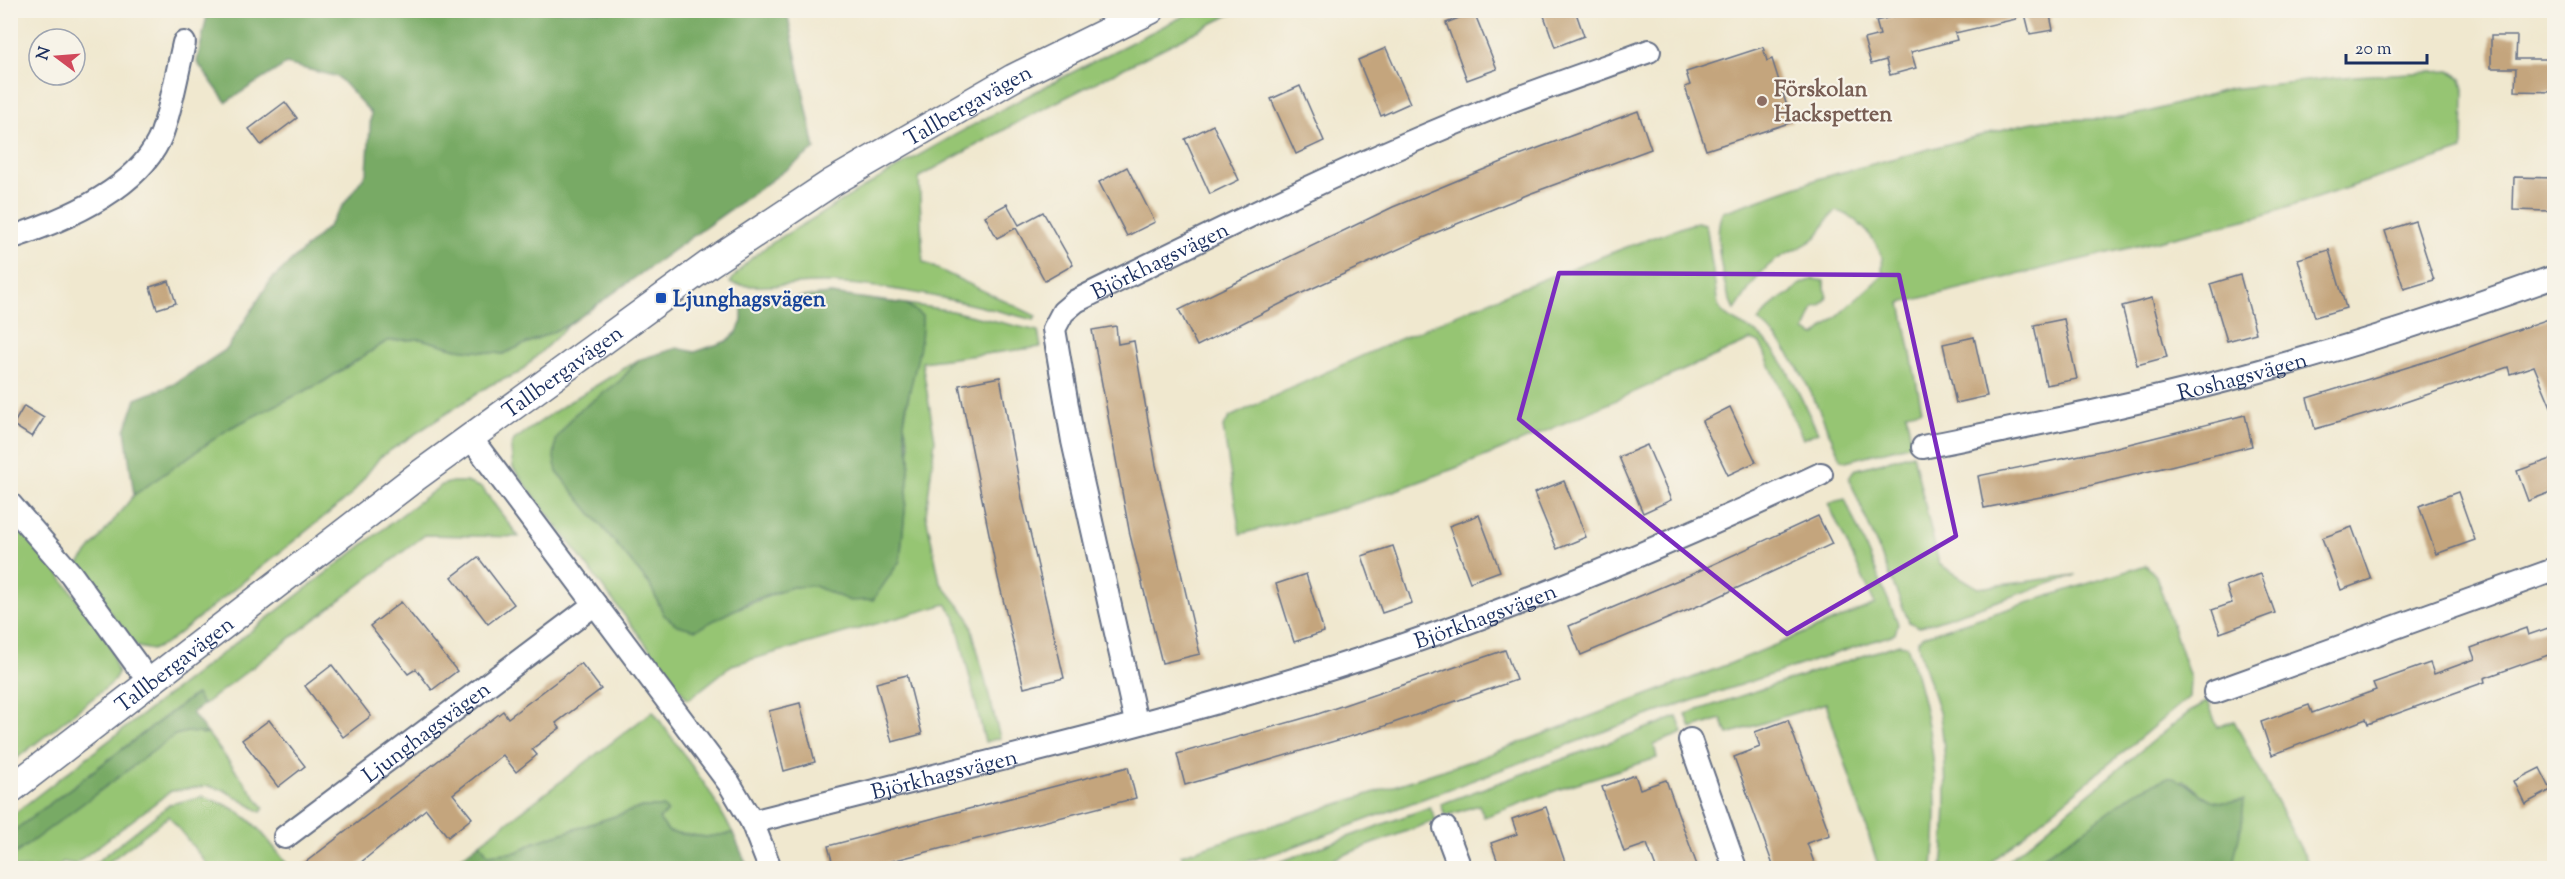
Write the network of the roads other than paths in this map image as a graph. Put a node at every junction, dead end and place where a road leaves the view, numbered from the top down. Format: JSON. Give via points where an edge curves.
{"nodes":[{"id":1,"x":1151,"y":10,"type":"edge"},
{"id":2,"x":184,"y":43,"type":"dead end"},
{"id":3,"x":1649,"y":51,"type":"dead end"},
{"id":4,"x":10,"y":238,"type":"edge"},
{"id":5,"x":2554,"y":277,"type":"edge"},
{"id":6,"x":470,"y":437,"type":"junction"},
{"id":7,"x":1923,"y":447,"type":"dead end"},
{"id":8,"x":1821,"y":474,"type":"dead end"},
{"id":9,"x":10,"y":504,"type":"edge"},
{"id":10,"x":2554,"y":570,"type":"edge"},
{"id":11,"x":595,"y":604,"type":"junction"},
{"id":12,"x":150,"y":683,"type":"junction"},
{"id":13,"x":2215,"y":692,"type":"dead end"},
{"id":14,"x":1136,"y":722,"type":"junction"},
{"id":15,"x":1690,"y":740,"type":"dead end"},
{"id":16,"x":10,"y":790,"type":"edge"},
{"id":17,"x":752,"y":822,"type":"junction"},
{"id":18,"x":1445,"y":828,"type":"dead end"},
{"id":19,"x":285,"y":837,"type":"dead end"},
{"id":20,"x":770,"y":868,"type":"edge"},
{"id":21,"x":1460,"y":868,"type":"edge"},
{"id":22,"x":1735,"y":868,"type":"edge"}],
"edges":[{"from":1,"to":6,"type":"street","name":"Tallbergavägen","via":[[1013,78],[831,183],[699,270]]},
{"from":2,"to":4,"type":"street","via":[[161,135],[128,177],[94,204],[55,224]]},
{"from":3,"to":14,"type":"street","name":"Björkhagsvägen","via":[[1500,105],[1349,170],[1216,231],[1076,301],[1063,312],[1054,329],[1069,418]]},
{"from":5,"to":7,"type":"street","name":"Roshagsvägen","via":[[2398,332],[2259,372]]},
{"from":6,"to":11,"type":"street"},
{"from":6,"to":12,"type":"street","name":"Tallbergavägen"},
{"from":8,"to":14,"type":"street","name":"Björkhagsvägen","via":[[1701,530],[1471,620],[1272,687]]},
{"from":9,"to":12,"type":"street","via":[[71,574]]},
{"from":10,"to":13,"type":"street"},
{"from":11,"to":17,"type":"street","via":[[729,783]]},
{"from":11,"to":19,"type":"street","name":"Ljunghagsvägen"},
{"from":12,"to":16,"type":"street","name":"Tallbergavägen"},
{"from":14,"to":17,"type":"street","name":"Björkhagsvägen"},
{"from":15,"to":22,"type":"street"},
{"from":17,"to":20,"type":"street"},
{"from":18,"to":21,"type":"street"}]}
